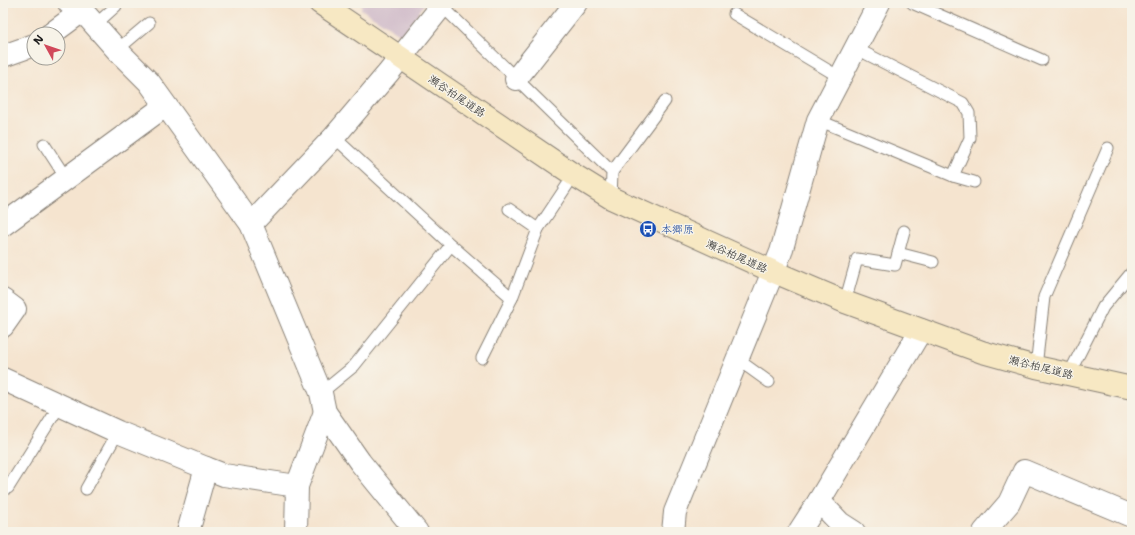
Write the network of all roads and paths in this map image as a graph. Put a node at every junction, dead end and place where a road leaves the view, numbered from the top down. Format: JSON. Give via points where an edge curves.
{"nodes":[{"id":1,"x":320,"y":3,"type":"edge"},
{"id":2,"x":576,"y":3,"type":"edge"},
{"id":3,"x":878,"y":3,"type":"edge"},
{"id":4,"x":912,"y":3,"type":"edge"},
{"id":5,"x":72,"y":4,"type":"edge"},
{"id":6,"x":443,"y":4,"type":"edge"},
{"id":7,"x":116,"y":6,"type":"dead end"},
{"id":8,"x":734,"y":14,"type":"dead end"},
{"id":9,"x":149,"y":24,"type":"dead end"},
{"id":10,"x":95,"y":25,"type":"junction"},
{"id":11,"x":62,"y":26,"type":"edge"},
{"id":12,"x":26,"y":48,"type":"edge"},
{"id":13,"x":855,"y":48,"type":"junction"},
{"id":14,"x":117,"y":50,"type":"junction"},
{"id":15,"x":3,"y":56,"type":"edge"},
{"id":16,"x":401,"y":58,"type":"junction"},
{"id":17,"x":1042,"y":60,"type":"dead end"},
{"id":18,"x":841,"y":78,"type":"junction"},
{"id":19,"x":516,"y":79,"type":"junction"},
{"id":20,"x":665,"y":101,"type":"dead end"},
{"id":21,"x":165,"y":106,"type":"junction"},
{"id":22,"x":818,"y":120,"type":"junction"},
{"id":23,"x":334,"y":138,"type":"junction"},
{"id":24,"x":44,"y":144,"type":"dead end"},
{"id":25,"x":1108,"y":148,"type":"dead end"},
{"id":26,"x":612,"y":172,"type":"junction"},
{"id":27,"x":574,"y":176,"type":"junction"},
{"id":28,"x":953,"y":176,"type":"junction"},
{"id":29,"x":66,"y":178,"type":"junction"},
{"id":30,"x":974,"y":182,"type":"dead end"},
{"id":31,"x":611,"y":198,"type":"junction"},
{"id":32,"x":509,"y":208,"type":"dead end"},
{"id":33,"x":251,"y":224,"type":"junction"},
{"id":34,"x":3,"y":225,"type":"edge"},
{"id":35,"x":538,"y":229,"type":"junction"},
{"id":36,"x":904,"y":231,"type":"dead end"},
{"id":37,"x":451,"y":245,"type":"junction"},
{"id":38,"x":898,"y":253,"type":"junction"},
{"id":39,"x":933,"y":262,"type":"dead end"},
{"id":40,"x":772,"y":271,"type":"junction"},
{"id":41,"x":1132,"y":272,"type":"edge"},
{"id":42,"x":512,"y":298,"type":"junction"},
{"id":43,"x":3,"y":300,"type":"edge"},
{"id":44,"x":845,"y":302,"type":"junction"},
{"id":45,"x":3,"y":326,"type":"edge"},
{"id":46,"x":921,"y":330,"type":"junction"},
{"id":47,"x":482,"y":358,"type":"dead end"},
{"id":48,"x":737,"y":359,"type":"junction"},
{"id":49,"x":1036,"y":367,"type":"junction"},
{"id":50,"x":1069,"y":374,"type":"junction"},
{"id":51,"x":3,"y":379,"type":"edge"},
{"id":52,"x":769,"y":382,"type":"dead end"},
{"id":53,"x":1132,"y":388,"type":"edge"},
{"id":54,"x":323,"y":403,"type":"junction"},
{"id":55,"x":60,"y":405,"type":"junction"},
{"id":56,"x":118,"y":432,"type":"junction"},
{"id":57,"x":206,"y":468,"type":"junction"},
{"id":58,"x":297,"y":486,"type":"junction"},
{"id":59,"x":8,"y":488,"type":"dead end"},
{"id":60,"x":86,"y":489,"type":"dead end"},
{"id":61,"x":819,"y":501,"type":"junction"},
{"id":62,"x":1128,"y":517,"type":"edge"},
{"id":63,"x":188,"y":532,"type":"edge"},
{"id":64,"x":296,"y":532,"type":"edge"},
{"id":65,"x":417,"y":532,"type":"edge"},
{"id":66,"x":673,"y":532,"type":"edge"},
{"id":67,"x":799,"y":532,"type":"edge"},
{"id":68,"x":854,"y":532,"type":"edge"},
{"id":69,"x":984,"y":532,"type":"edge"}],
"edges":[{"from":1,"to":16,"type":"main road","name":"瀬谷柏尾道路"},
{"from":2,"to":19,"type":"street"},
{"from":3,"to":13,"type":"street"},
{"from":4,"to":17,"type":"lane"},
{"from":5,"to":10,"type":"street"},
{"from":5,"to":11,"type":"street","via":[[74,17]]},
{"from":6,"to":16,"type":"street"},
{"from":6,"to":19,"type":"lane"},
{"from":7,"to":10,"type":"lane"},
{"from":8,"to":18,"type":"lane"},
{"from":9,"to":14,"type":"lane"},
{"from":10,"to":14,"type":"street"},
{"from":12,"to":15,"type":"street"},
{"from":13,"to":18,"type":"street"},
{"from":13,"to":28,"type":"lane","via":[[963,102],[970,113],[970,138]]},
{"from":14,"to":21,"type":"street","via":[[149,82]]},
{"from":16,"to":23,"type":"street"},
{"from":16,"to":27,"type":"main road","name":"瀬谷柏尾道路"},
{"from":18,"to":22,"type":"street"},
{"from":19,"to":26,"type":"lane"},
{"from":20,"to":26,"type":"lane"},
{"from":21,"to":29,"type":"street"},
{"from":21,"to":33,"type":"street"},
{"from":22,"to":28,"type":"lane"},
{"from":22,"to":40,"type":"street","via":[[780,252]]},
{"from":23,"to":33,"type":"street"},
{"from":23,"to":37,"type":"lane"},
{"from":24,"to":29,"type":"lane"},
{"from":25,"to":49,"type":"lane","via":[[1044,297]]},
{"from":26,"to":31,"type":"lane"},
{"from":27,"to":31,"type":"main road","name":"瀬谷柏尾道路"},
{"from":27,"to":35,"type":"lane"},
{"from":28,"to":30,"type":"lane"},
{"from":29,"to":34,"type":"street"},
{"from":31,"to":40,"type":"main road","name":"瀬谷柏尾道路"},
{"from":32,"to":35,"type":"lane"},
{"from":33,"to":54,"type":"street"},
{"from":35,"to":42,"type":"lane"},
{"from":36,"to":38,"type":"lane"},
{"from":37,"to":42,"type":"lane"},
{"from":37,"to":54,"type":"lane"},
{"from":38,"to":39,"type":"lane"},
{"from":38,"to":44,"type":"lane","via":[[895,265],[857,259]]},
{"from":40,"to":44,"type":"main road","name":"瀬谷柏尾道路"},
{"from":40,"to":48,"type":"street"},
{"from":41,"to":50,"type":"lane","via":[[1103,306]]},
{"from":42,"to":47,"type":"lane"},
{"from":43,"to":45,"type":"street","via":[[15,309]]},
{"from":44,"to":46,"type":"main road","name":"瀬谷柏尾道路"},
{"from":46,"to":49,"type":"main road","name":"瀬谷柏尾道路","via":[[982,352]]},
{"from":46,"to":61,"type":"street"},
{"from":48,"to":52,"type":"lane"},
{"from":48,"to":66,"type":"street","via":[[675,512]]},
{"from":49,"to":50,"type":"main road","name":"瀬谷柏尾道路"},
{"from":50,"to":53,"type":"main road","name":"瀬谷柏尾道路"},
{"from":51,"to":55,"type":"street"},
{"from":54,"to":58,"type":"street"},
{"from":54,"to":65,"type":"street","via":[[360,462]]},
{"from":55,"to":56,"type":"street"},
{"from":55,"to":59,"type":"lane"},
{"from":56,"to":57,"type":"street"},
{"from":56,"to":60,"type":"lane"},
{"from":57,"to":58,"type":"street","via":[[224,475]]},
{"from":57,"to":63,"type":"street"},
{"from":58,"to":64,"type":"street"},
{"from":61,"to":67,"type":"street"},
{"from":61,"to":68,"type":"street","via":[[840,523]]},
{"from":62,"to":69,"type":"street","via":[[1024,471],[1009,503]]}]}
